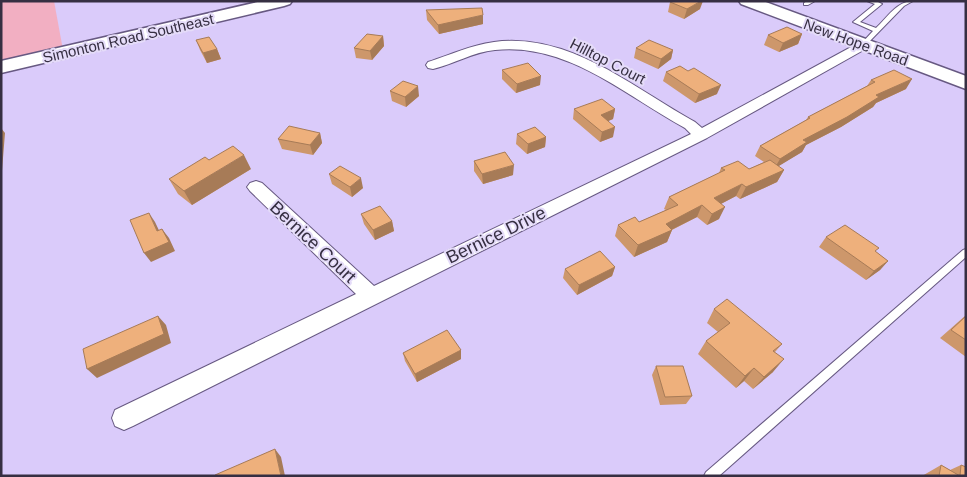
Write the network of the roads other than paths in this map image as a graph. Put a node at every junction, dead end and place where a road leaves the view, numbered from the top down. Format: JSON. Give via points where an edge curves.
{"nodes":[{"id":1,"x":284,"y":1,"type":"edge"},
{"id":2,"x":747,"y":1,"type":"edge"},
{"id":3,"x":870,"y":1,"type":"edge"},
{"id":4,"x":910,"y":1,"type":"edge"},
{"id":5,"x":876,"y":30,"type":"junction"},
{"id":6,"x":864,"y":44,"type":"junction"},
{"id":7,"x":432,"y":65,"type":"dead end"},
{"id":8,"x":1,"y":67,"type":"edge"},
{"id":9,"x":966,"y":83,"type":"edge"},
{"id":10,"x":701,"y":135,"type":"junction"},
{"id":11,"x":256,"y":187,"type":"dead end"},
{"id":12,"x":966,"y":252,"type":"edge"},
{"id":13,"x":371,"y":296,"type":"junction"},
{"id":14,"x":124,"y":418,"type":"dead end"},
{"id":15,"x":710,"y":476,"type":"edge"}],
"edges":[{"from":1,"to":8,"type":"street","name":"Simonton Road Southeast"},
{"from":2,"to":6,"type":"street","name":"New Hope Road"},
{"from":3,"to":5,"type":"lane","via":[[879,4],[856,22]]},
{"from":4,"to":5,"type":"lane","via":[[899,4]]},
{"from":5,"to":6,"type":"lane"},
{"from":6,"to":9,"type":"street","name":"New Hope Road"},
{"from":6,"to":10,"type":"street","name":"Bernice Drive"},
{"from":7,"to":10,"type":"street","name":"Hilltop Court","via":[[493,46],[522,45],[551,51],[596,69],[690,125]]},
{"from":10,"to":13,"type":"street","name":"Bernice Drive"},
{"from":11,"to":13,"type":"street","name":"Bernice Court"},
{"from":12,"to":15,"type":"lane"},
{"from":13,"to":14,"type":"street","name":"Bernice Drive"}]}
